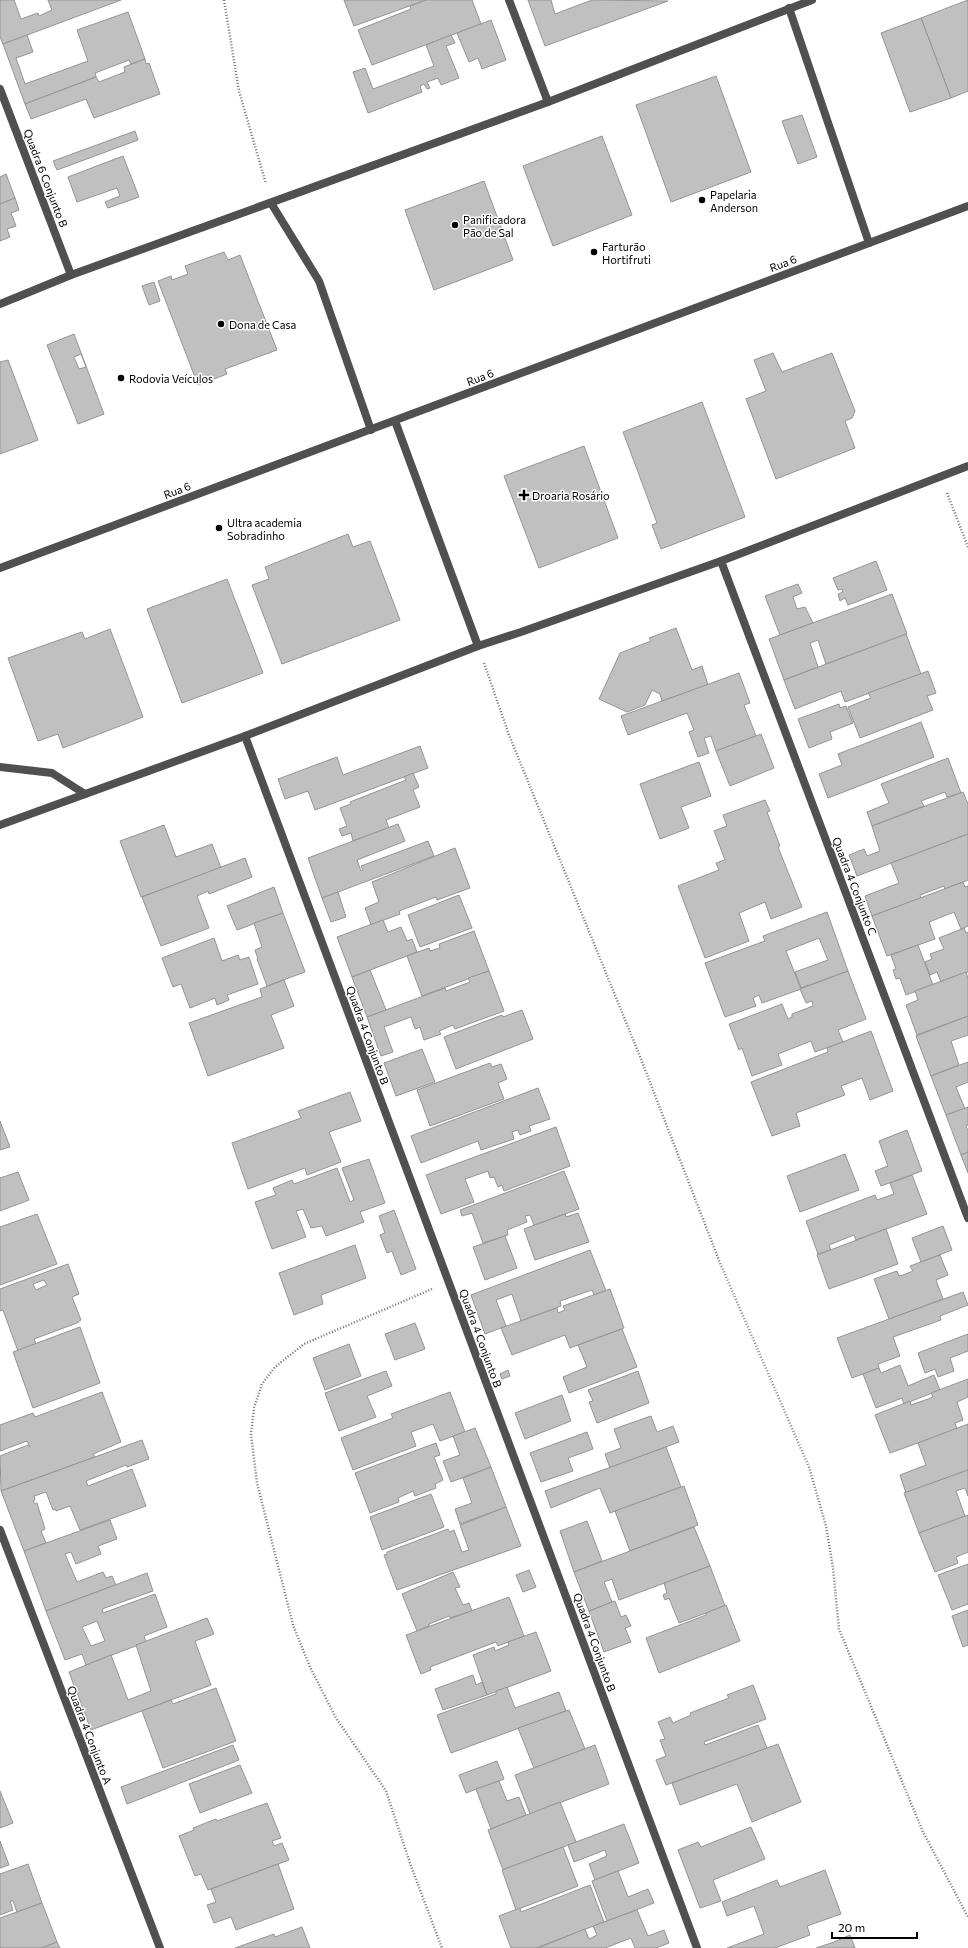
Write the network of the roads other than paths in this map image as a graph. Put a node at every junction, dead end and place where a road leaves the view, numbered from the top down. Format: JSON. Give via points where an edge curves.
{"nodes":[{"id":1,"x":509,"y":0,"type":"edge"},
{"id":2,"x":812,"y":0,"type":"edge"},
{"id":3,"x":789,"y":8,"type":"junction"},
{"id":4,"x":0,"y":89,"type":"edge"},
{"id":5,"x":548,"y":102,"type":"junction"},
{"id":6,"x":271,"y":203,"type":"junction"},
{"id":7,"x":968,"y":206,"type":"edge"},
{"id":8,"x":869,"y":243,"type":"junction"},
{"id":9,"x":71,"y":275,"type":"junction"},
{"id":10,"x":0,"y":304,"type":"edge"},
{"id":11,"x":395,"y":421,"type":"junction"},
{"id":12,"x":371,"y":430,"type":"junction"},
{"id":13,"x":968,"y":466,"type":"edge"},
{"id":14,"x":721,"y":561,"type":"junction"},
{"id":15,"x":0,"y":568,"type":"edge"},
{"id":16,"x":478,"y":646,"type":"junction"},
{"id":17,"x":245,"y":736,"type":"junction"},
{"id":18,"x":0,"y":767,"type":"edge"},
{"id":19,"x":85,"y":794,"type":"junction"},
{"id":20,"x":0,"y":826,"type":"edge"},
{"id":21,"x":968,"y":1218,"type":"edge"},
{"id":22,"x":0,"y":1530,"type":"edge"},
{"id":23,"x":160,"y":1948,"type":"edge"},
{"id":24,"x":697,"y":1948,"type":"edge"}],
"edges":[{"from":1,"to":5,"type":"street"},
{"from":2,"to":3,"type":"street"},
{"from":3,"to":5,"type":"street"},
{"from":3,"to":8,"type":"street"},
{"from":4,"to":9,"type":"street","name":"Quadra 6 Conjunto B"},
{"from":5,"to":6,"type":"street"},
{"from":6,"to":9,"type":"street"},
{"from":6,"to":12,"type":"street","via":[[320,281]]},
{"from":7,"to":8,"type":"street","name":"Rua 6"},
{"from":8,"to":11,"type":"street","name":"Rua 6"},
{"from":9,"to":10,"type":"street"},
{"from":11,"to":12,"type":"street","name":"Rua 6"},
{"from":11,"to":16,"type":"street"},
{"from":12,"to":15,"type":"street","name":"Rua 6"},
{"from":13,"to":14,"type":"street"},
{"from":14,"to":16,"type":"street"},
{"from":14,"to":21,"type":"street","name":"Quadra 4 Conjunto C"},
{"from":16,"to":17,"type":"street"},
{"from":17,"to":19,"type":"street"},
{"from":17,"to":24,"type":"street","name":"Quadra 4 Conjunto B"},
{"from":18,"to":19,"type":"street","via":[[52,773]]},
{"from":19,"to":20,"type":"street"},
{"from":22,"to":23,"type":"street","name":"Quadra 4 Conjunto A"}]}
